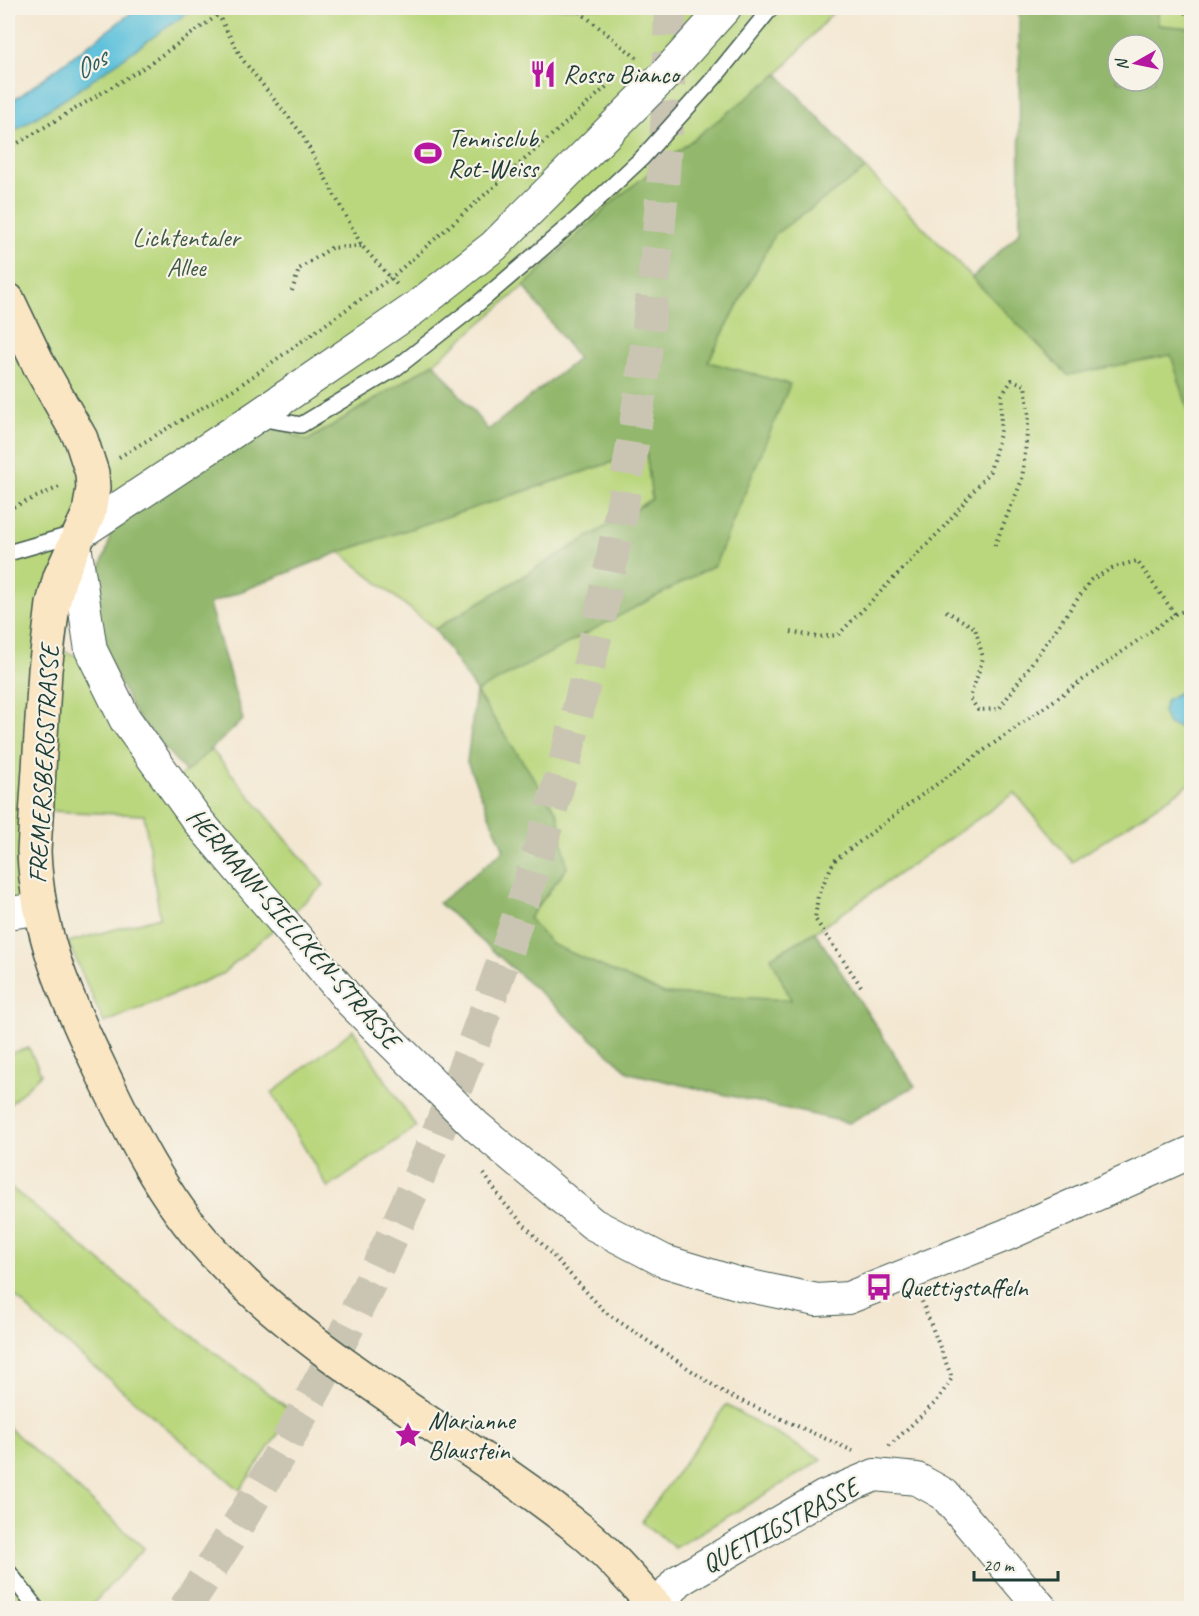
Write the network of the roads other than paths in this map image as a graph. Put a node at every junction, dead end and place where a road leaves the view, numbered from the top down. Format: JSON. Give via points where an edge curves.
{"nodes":[{"id":1,"x":725,"y":8,"type":"edge"},
{"id":2,"x":771,"y":8,"type":"edge"},
{"id":3,"x":8,"y":300,"type":"edge"},
{"id":4,"x":256,"y":417,"type":"junction"},
{"id":5,"x":78,"y":538,"type":"junction"},
{"id":6,"x":8,"y":553,"type":"edge"},
{"id":7,"x":23,"y":911,"type":"edge"},
{"id":8,"x":1191,"y":1152,"type":"edge"},
{"id":9,"x":8,"y":1571,"type":"edge"},
{"id":10,"x":36,"y":1608,"type":"edge"},
{"id":11,"x":657,"y":1608,"type":"edge"},
{"id":12,"x":1041,"y":1608,"type":"edge"}],
"edges":[{"from":1,"to":4,"type":"street","via":[[660,80],[494,246],[415,308]]},
{"from":2,"to":4,"type":"lane","via":[[642,158],[474,307],[396,368],[301,425]]},
{"from":3,"to":5,"type":"main road","name":"FREMERSBERGSTRASSE","via":[[81,440],[92,473],[89,513]]},
{"from":4,"to":5,"type":"street"},
{"from":5,"to":6,"type":"lane"},
{"from":5,"to":7,"type":"main road","name":"FREMERSBERGSTRASSE","via":[[60,577],[48,642],[34,851]]},
{"from":5,"to":8,"type":"street","name":"HERMANN-SIELCKEN-STRASSE","via":[[91,650],[124,719],[198,822],[351,1002],[476,1126],[593,1224],[664,1261],[740,1284],[817,1300],[848,1298],[911,1275]]},
{"from":7,"to":11,"type":"main road","name":"FREMERSBERGSTRASSE","via":[[55,969],[124,1120],[181,1214],[212,1252],[291,1323],[583,1532]]},
{"from":9,"to":10,"type":"lane"},
{"from":11,"to":12,"type":"street","name":"QUETTIGSTRASSE","via":[[678,1581],[823,1497],[875,1475],[917,1479],[944,1494]]}]}
